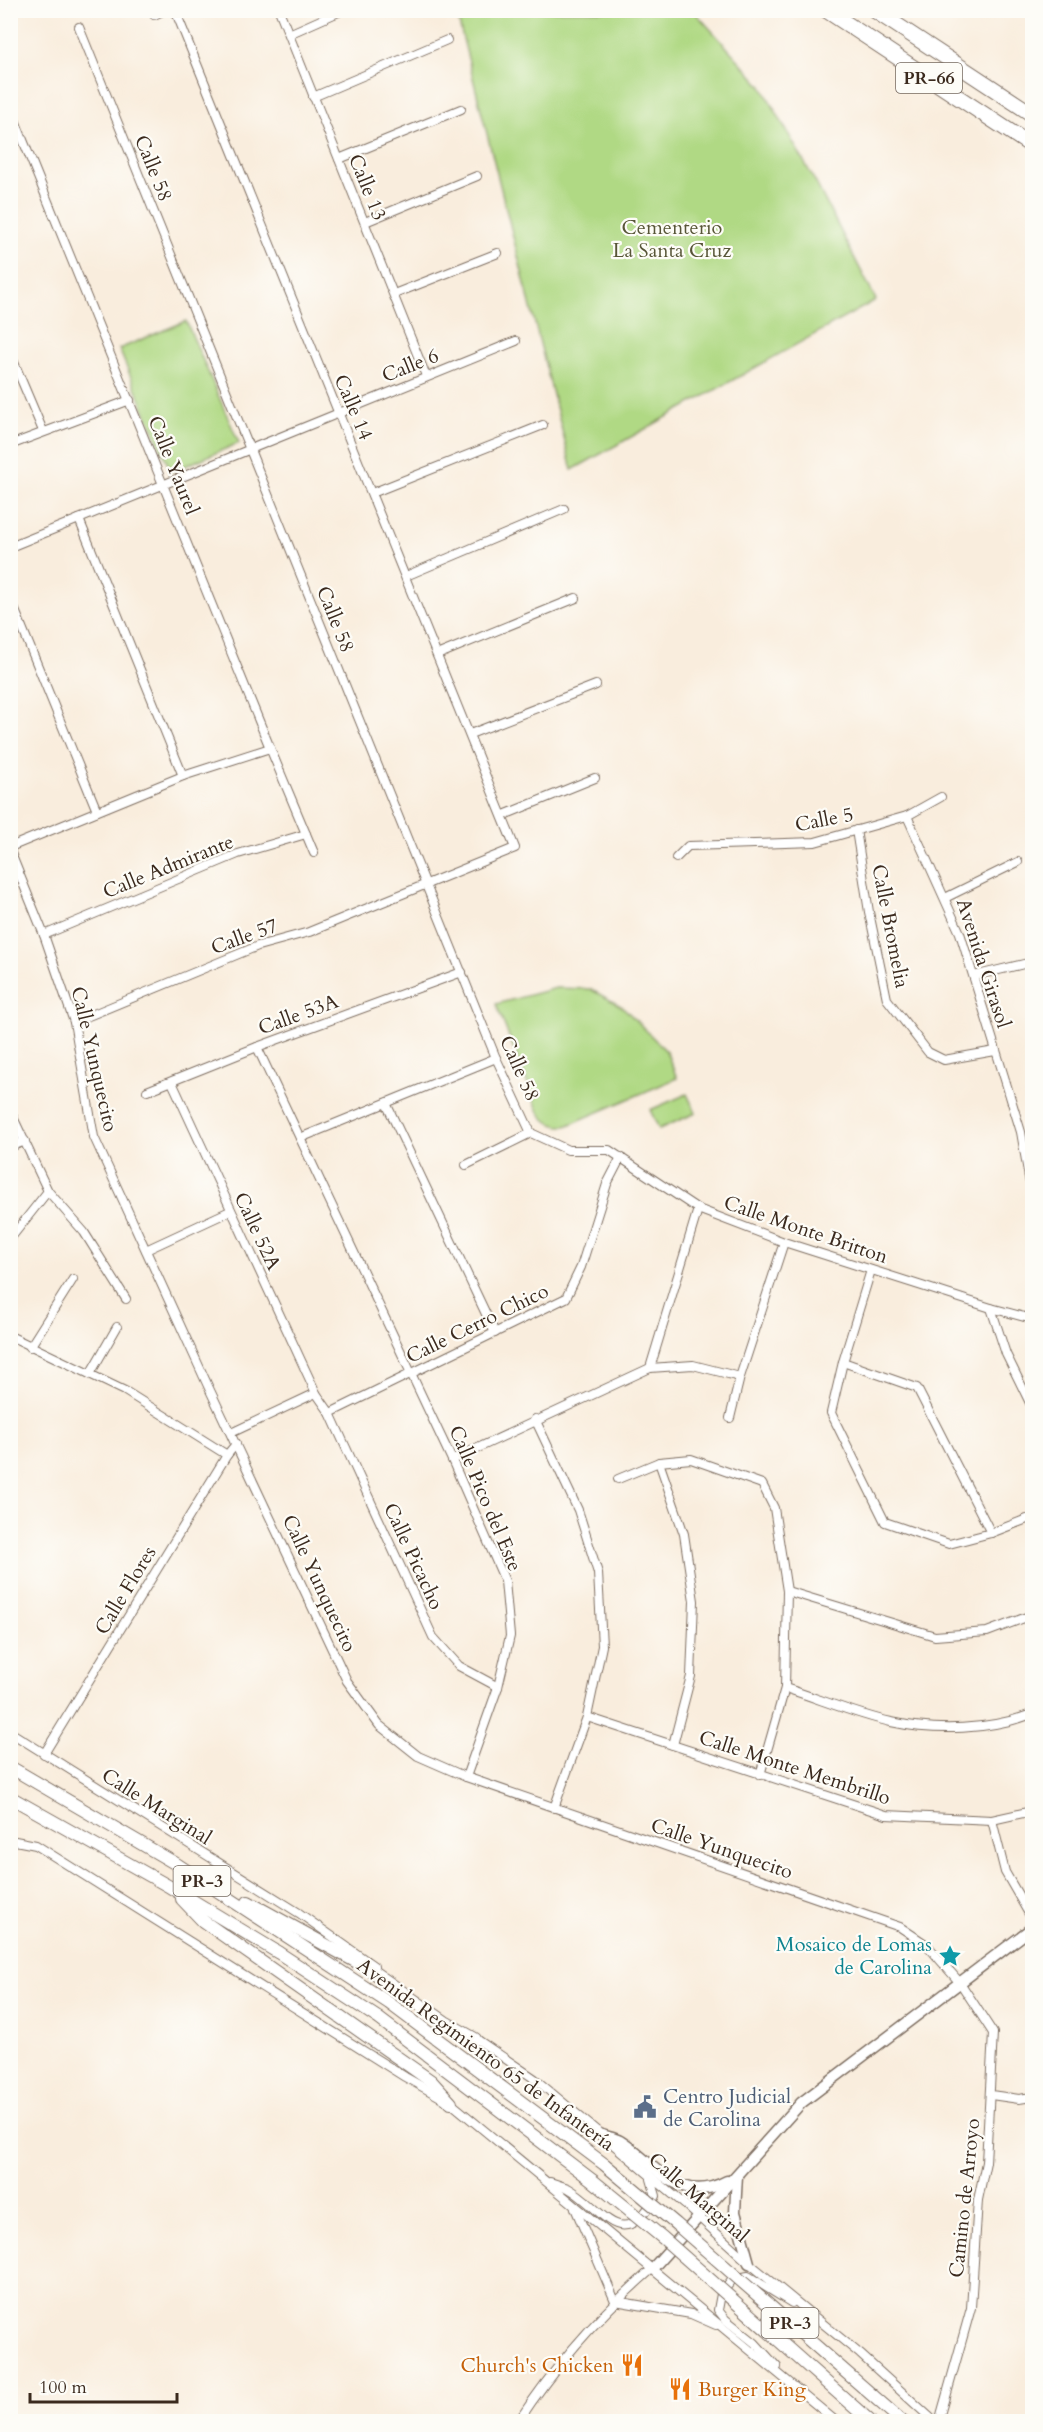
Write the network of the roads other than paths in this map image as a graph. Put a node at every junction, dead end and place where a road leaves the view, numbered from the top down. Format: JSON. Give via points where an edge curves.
{"nodes":[{"id":1,"x":165,"y":10,"type":"edge"},
{"id":2,"x":175,"y":10,"type":"edge"},
{"id":3,"x":279,"y":10,"type":"edge"},
{"id":4,"x":343,"y":10,"type":"edge"},
{"id":5,"x":826,"y":10,"type":"edge"},
{"id":6,"x":874,"y":10,"type":"edge"},
{"id":7,"x":154,"y":15,"type":"dead end"},
{"id":8,"x":79,"y":27,"type":"dead end"},
{"id":9,"x":289,"y":34,"type":"junction"},
{"id":10,"x":447,"y":40,"type":"dead end"},
{"id":11,"x":313,"y":97,"type":"junction"},
{"id":12,"x":10,"y":108,"type":"edge"},
{"id":13,"x":461,"y":109,"type":"dead end"},
{"id":14,"x":1032,"y":114,"type":"edge"},
{"id":15,"x":1032,"y":146,"type":"edge"},
{"id":16,"x":339,"y":159,"type":"junction"},
{"id":17,"x":477,"y":176,"type":"dead end"},
{"id":18,"x":365,"y":222,"type":"junction"},
{"id":19,"x":498,"y":253,"type":"dead end"},
{"id":20,"x":394,"y":294,"type":"junction"},
{"id":21,"x":516,"y":341,"type":"dead end"},
{"id":22,"x":10,"y":353,"type":"edge"},
{"id":23,"x":426,"y":376,"type":"junction"},
{"id":24,"x":129,"y":400,"type":"junction"},
{"id":25,"x":338,"y":413,"type":"junction"},
{"id":26,"x":543,"y":425,"type":"dead end"},
{"id":27,"x":43,"y":431,"type":"junction"},
{"id":28,"x":10,"y":445,"type":"edge"},
{"id":29,"x":250,"y":449,"type":"junction"},
{"id":30,"x":164,"y":484,"type":"junction"},
{"id":31,"x":372,"y":493,"type":"junction"},
{"id":32,"x":564,"y":510,"type":"dead end"},
{"id":33,"x":78,"y":519,"type":"junction"},
{"id":34,"x":10,"y":547,"type":"edge"},
{"id":35,"x":406,"y":576,"type":"junction"},
{"id":36,"x":576,"y":597,"type":"dead end"},
{"id":37,"x":10,"y":598,"type":"edge"},
{"id":38,"x":437,"y":655,"type":"junction"},
{"id":39,"x":596,"y":684,"type":"dead end"},
{"id":40,"x":470,"y":734,"type":"junction"},
{"id":41,"x":270,"y":748,"type":"junction"},
{"id":42,"x":183,"y":776,"type":"junction"},
{"id":43,"x":595,"y":778,"type":"dead end"},
{"id":44,"x":941,"y":797,"type":"dead end"},
{"id":45,"x":97,"y":811,"type":"junction"},
{"id":46,"x":504,"y":815,"type":"junction"},
{"id":47,"x":907,"y":816,"type":"junction"},
{"id":48,"x":856,"y":830,"type":"junction"},
{"id":49,"x":306,"y":834,"type":"junction"},
{"id":50,"x":516,"y":848,"type":"joint"},
{"id":51,"x":10,"y":849,"type":"edge"},
{"id":52,"x":314,"y":853,"type":"dead end"},
{"id":53,"x":676,"y":858,"type":"dead end"},
{"id":54,"x":1018,"y":862,"type":"dead end"},
{"id":55,"x":426,"y":886,"type":"junction"},
{"id":56,"x":945,"y":898,"type":"junction"},
{"id":57,"x":44,"y":935,"type":"junction"},
{"id":58,"x":1032,"y":962,"type":"edge"},
{"id":59,"x":462,"y":972,"type":"junction"},
{"id":60,"x":974,"y":976,"type":"junction"},
{"id":61,"x":74,"y":1022,"type":"junction"},
{"id":62,"x":257,"y":1047,"type":"junction"},
{"id":63,"x":995,"y":1051,"type":"junction"},
{"id":64,"x":496,"y":1058,"type":"junction"},
{"id":65,"x":172,"y":1082,"type":"junction"},
{"id":66,"x":147,"y":1091,"type":"dead end"},
{"id":67,"x":386,"y":1104,"type":"junction"},
{"id":68,"x":10,"y":1111,"type":"edge"},
{"id":69,"x":531,"y":1133,"type":"junction"},
{"id":70,"x":300,"y":1138,"type":"junction"},
{"id":71,"x":25,"y":1141,"type":"junction"},
{"id":72,"x":10,"y":1147,"type":"edge"},
{"id":73,"x":621,"y":1156,"type":"junction"},
{"id":74,"x":466,"y":1165,"type":"dead end"},
{"id":75,"x":48,"y":1191,"type":"junction"},
{"id":76,"x":1032,"y":1195,"type":"edge"},
{"id":77,"x":698,"y":1209,"type":"junction"},
{"id":78,"x":230,"y":1211,"type":"junction"},
{"id":79,"x":10,"y":1239,"type":"edge"},
{"id":80,"x":784,"y":1242,"type":"junction"},
{"id":81,"x":146,"y":1250,"type":"junction"},
{"id":82,"x":871,"y":1270,"type":"junction"},
{"id":83,"x":73,"y":1279,"type":"dead end"},
{"id":84,"x":126,"y":1299,"type":"dead end"},
{"id":85,"x":991,"y":1308,"type":"junction"},
{"id":86,"x":1032,"y":1319,"type":"edge"},
{"id":87,"x":117,"y":1327,"type":"dead end"},
{"id":88,"x":495,"y":1333,"type":"junction"},
{"id":89,"x":10,"y":1336,"type":"edge"},
{"id":90,"x":30,"y":1347,"type":"junction"},
{"id":91,"x":843,"y":1362,"type":"junction"},
{"id":92,"x":650,"y":1368,"type":"junction"},
{"id":93,"x":90,"y":1374,"type":"junction"},
{"id":94,"x":412,"y":1374,"type":"junction"},
{"id":95,"x":740,"y":1377,"type":"junction"},
{"id":96,"x":316,"y":1393,"type":"junction"},
{"id":97,"x":1032,"y":1407,"type":"edge"},
{"id":98,"x":330,"y":1413,"type":"junction"},
{"id":99,"x":730,"y":1418,"type":"dead end"},
{"id":100,"x":535,"y":1419,"type":"junction"},
{"id":101,"x":231,"y":1433,"type":"junction"},
{"id":102,"x":236,"y":1444,"type":"junction"},
{"id":103,"x":226,"y":1455,"type":"junction"},
{"id":104,"x":452,"y":1460,"type":"junction"},
{"id":105,"x":658,"y":1462,"type":"junction"},
{"id":106,"x":618,"y":1479,"type":"dead end"},
{"id":107,"x":1027,"y":1519,"type":"dead end"},
{"id":108,"x":991,"y":1533,"type":"junction"},
{"id":109,"x":787,"y":1591,"type":"junction"},
{"id":110,"x":1032,"y":1617,"type":"edge"},
{"id":111,"x":498,"y":1687,"type":"junction"},
{"id":112,"x":785,"y":1688,"type":"junction"},
{"id":113,"x":1032,"y":1714,"type":"edge"},
{"id":114,"x":587,"y":1717,"type":"junction"},
{"id":115,"x":11,"y":1732,"type":"edge"},
{"id":116,"x":673,"y":1745,"type":"junction"},
{"id":117,"x":44,"y":1754,"type":"junction"},
{"id":118,"x":10,"y":1767,"type":"edge"},
{"id":119,"x":760,"y":1775,"type":"junction"},
{"id":120,"x":466,"y":1777,"type":"junction"},
{"id":121,"x":10,"y":1797,"type":"edge"},
{"id":122,"x":554,"y":1808,"type":"junction"},
{"id":123,"x":1032,"y":1811,"type":"edge"},
{"id":124,"x":992,"y":1820,"type":"junction"},
{"id":125,"x":10,"y":1840,"type":"edge"},
{"id":126,"x":178,"y":1865,"type":"junction"},
{"id":127,"x":170,"y":1887,"type":"junction"},
{"id":128,"x":1032,"y":1919,"type":"edge"},
{"id":129,"x":1032,"y":1928,"type":"edge"},
{"id":130,"x":961,"y":1984,"type":"junction"},
{"id":131,"x":475,"y":2039,"type":"junction"},
{"id":132,"x":991,"y":2096,"type":"junction"},
{"id":133,"x":1032,"y":2097,"type":"edge"},
{"id":134,"x":451,"y":2103,"type":"junction"},
{"id":135,"x":602,"y":2135,"type":"junction"},
{"id":136,"x":648,"y":2174,"type":"junction"},
{"id":137,"x":738,"y":2175,"type":"junction"},
{"id":138,"x":541,"y":2178,"type":"junction"},
{"id":139,"x":573,"y":2204,"type":"junction"},
{"id":140,"x":698,"y":2217,"type":"junction"},
{"id":141,"x":749,"y":2263,"type":"junction"},
{"id":142,"x":652,"y":2268,"type":"junction"},
{"id":143,"x":615,"y":2301,"type":"junction"},
{"id":144,"x":805,"y":2310,"type":"junction"},
{"id":145,"x":725,"y":2328,"type":"junction"},
{"id":146,"x":786,"y":2379,"type":"junction"},
{"id":147,"x":518,"y":2421,"type":"edge"},
{"id":148,"x":837,"y":2421,"type":"edge"},
{"id":149,"x":871,"y":2421,"type":"edge"},
{"id":150,"x":903,"y":2421,"type":"edge"},
{"id":151,"x":937,"y":2421,"type":"edge"}],
"edges":[{"from":1,"to":7,"type":"street"},
{"from":2,"to":25,"type":"street","name":"Calle 14"},
{"from":3,"to":9,"type":"street","name":"Calle 13"},
{"from":4,"to":9,"type":"street"},
{"from":5,"to":15,"type":"highway","number":"PR-66"},
{"from":6,"to":14,"type":"highway","number":"PR-66"},
{"from":8,"to":29,"type":"street","name":"Calle 58"},
{"from":9,"to":11,"type":"street","name":"Calle 13"},
{"from":10,"to":11,"type":"street"},
{"from":11,"to":16,"type":"street","name":"Calle 13"},
{"from":12,"to":24,"type":"street","name":"Calle Yaurel"},
{"from":13,"to":16,"type":"street"},
{"from":16,"to":18,"type":"street","name":"Calle 13"},
{"from":17,"to":18,"type":"street"},
{"from":18,"to":20,"type":"street","name":"Calle 13"},
{"from":19,"to":20,"type":"street"},
{"from":20,"to":23,"type":"street","name":"Calle 13"},
{"from":21,"to":23,"type":"street","name":"Calle 6"},
{"from":22,"to":27,"type":"street"},
{"from":23,"to":25,"type":"street","name":"Calle 6"},
{"from":24,"to":27,"type":"street"},
{"from":24,"to":30,"type":"street","name":"Calle Yaurel"},
{"from":25,"to":29,"type":"street","name":"Calle 6"},
{"from":25,"to":31,"type":"street","name":"Calle 14"},
{"from":26,"to":31,"type":"street"},
{"from":27,"to":28,"type":"street"},
{"from":29,"to":30,"type":"street","name":"Calle 6"},
{"from":29,"to":55,"type":"street","name":"Calle 58"},
{"from":30,"to":33,"type":"street","name":"Calle 6"},
{"from":30,"to":41,"type":"street","name":"Calle Yaurel"},
{"from":31,"to":35,"type":"street","name":"Calle 14"},
{"from":32,"to":35,"type":"street"},
{"from":33,"to":34,"type":"street","name":"Calle 6"},
{"from":33,"to":42,"type":"street"},
{"from":35,"to":38,"type":"street","name":"Calle 14"},
{"from":36,"to":38,"type":"street"},
{"from":37,"to":45,"type":"street"},
{"from":38,"to":40,"type":"street","name":"Calle 14"},
{"from":39,"to":40,"type":"street"},
{"from":40,"to":46,"type":"street","name":"Calle 14"},
{"from":41,"to":42,"type":"street"},
{"from":41,"to":49,"type":"street","name":"Calle Yaurel"},
{"from":42,"to":45,"type":"street"},
{"from":43,"to":46,"type":"street"},
{"from":44,"to":47,"type":"street","name":"Calle 5"},
{"from":45,"to":51,"type":"street"},
{"from":46,"to":50,"type":"street","name":"Calle 14"},
{"from":47,"to":48,"type":"street","name":"Calle 5"},
{"from":47,"to":56,"type":"street","name":"Avenida Girasol"},
{"from":48,"to":53,"type":"street","name":"Calle 5","via":[[815,842],[688,846]]},
{"from":48,"to":63,"type":"street","name":"Calle Bromelia","via":[[887,999],[928,1052],[944,1060]]},
{"from":49,"to":52,"type":"street","name":"Calle Yaurel"},
{"from":49,"to":57,"type":"street","name":"Calle Admirante","via":[[238,854]]},
{"from":50,"to":55,"type":"street","name":"Calle 57"},
{"from":51,"to":57,"type":"street","name":"Calle Yunquecito"},
{"from":54,"to":56,"type":"street"},
{"from":55,"to":59,"type":"street","name":"Calle 58"},
{"from":55,"to":61,"type":"street","name":"Calle 57","via":[[309,932],[258,946]]},
{"from":56,"to":60,"type":"street","name":"Avenida Girasol"},
{"from":57,"to":61,"type":"street","name":"Calle Yunquecito"},
{"from":58,"to":60,"type":"street"},
{"from":59,"to":62,"type":"street","name":"Calle 53A"},
{"from":59,"to":64,"type":"street","name":"Calle 58"},
{"from":60,"to":63,"type":"street","name":"Avenida Girasol"},
{"from":61,"to":81,"type":"street","name":"Calle Yunquecito","via":[[94,1137]]},
{"from":62,"to":65,"type":"street","name":"Calle 53A"},
{"from":62,"to":70,"type":"street","name":"Calle Pico del Este"},
{"from":63,"to":76,"type":"street","name":"Avenida Girasol","via":[[1021,1132]]},
{"from":64,"to":67,"type":"street"},
{"from":64,"to":69,"type":"street","name":"Calle 58"},
{"from":65,"to":66,"type":"street","name":"Calle 53A"},
{"from":65,"to":78,"type":"street","name":"Calle 52A"},
{"from":67,"to":70,"type":"street"},
{"from":67,"to":88,"type":"street"},
{"from":68,"to":71,"type":"street"},
{"from":69,"to":73,"type":"street","via":[[568,1150],[609,1150]]},
{"from":69,"to":74,"type":"street"},
{"from":70,"to":94,"type":"street","name":"Calle Pico del Este"},
{"from":71,"to":72,"type":"street"},
{"from":71,"to":75,"type":"street"},
{"from":73,"to":77,"type":"street","name":"Calle Monte Britton"},
{"from":73,"to":88,"type":"street","name":"Calle Cerro Chico","via":[[566,1298]]},
{"from":75,"to":79,"type":"street"},
{"from":75,"to":84,"type":"street","via":[[84,1232]]},
{"from":77,"to":80,"type":"street","name":"Calle Monte Britton"},
{"from":77,"to":92,"type":"street"},
{"from":78,"to":81,"type":"street"},
{"from":78,"to":96,"type":"street","name":"Calle 52A"},
{"from":80,"to":82,"type":"street","name":"Calle Monte Britton"},
{"from":80,"to":95,"type":"street"},
{"from":81,"to":101,"type":"street","name":"Calle Yunquecito"},
{"from":82,"to":85,"type":"street","name":"Calle Monte Britton"},
{"from":82,"to":91,"type":"street"},
{"from":83,"to":90,"type":"street"},
{"from":85,"to":86,"type":"street","name":"Calle Monte Britton"},
{"from":85,"to":97,"type":"street","via":[[1006,1354]]},
{"from":87,"to":93,"type":"street"},
{"from":88,"to":94,"type":"street","name":"Calle Cerro Chico"},
{"from":89,"to":90,"type":"street"},
{"from":90,"to":93,"type":"street"},
{"from":91,"to":108,"type":"street","via":[[917,1388]]},
{"from":91,"to":108,"type":"street","via":[[831,1413],[885,1522],[949,1544]]},
{"from":92,"to":95,"type":"street","via":[[693,1365]]},
{"from":92,"to":100,"type":"street"},
{"from":93,"to":103,"type":"street","via":[[125,1391]]},
{"from":94,"to":98,"type":"street","name":"Calle Cerro Chico"},
{"from":94,"to":104,"type":"street","name":"Calle Pico del Este"},
{"from":95,"to":99,"type":"street"},
{"from":96,"to":98,"type":"street","name":"Calle 52A"},
{"from":96,"to":101,"type":"street"},
{"from":98,"to":111,"type":"street","name":"Calle Picacho","via":[[433,1636],[459,1666]]},
{"from":100,"to":104,"type":"street"},
{"from":100,"to":114,"type":"street","via":[[578,1510],[598,1573],[602,1646]]},
{"from":101,"to":102,"type":"street","name":"Calle Yunquecito"},
{"from":102,"to":103,"type":"street","name":"Calle Flores"},
{"from":102,"to":120,"type":"street","name":"Calle Yunquecito","via":[[347,1681],[387,1731],[418,1756]]},
{"from":103,"to":117,"type":"street","name":"Calle Flores"},
{"from":104,"to":111,"type":"street","name":"Calle Pico del Este","via":[[505,1581],[510,1636]]},
{"from":105,"to":106,"type":"street"},
{"from":105,"to":109,"type":"street","via":[[691,1459],[762,1484],[774,1508]]},
{"from":105,"to":116,"type":"street","via":[[684,1534],[694,1601],[691,1676]]},
{"from":107,"to":108,"type":"street"},
{"from":109,"to":110,"type":"street","via":[[935,1636],[987,1632]]},
{"from":109,"to":112,"type":"street"},
{"from":111,"to":120,"type":"street","name":"Calle Pico del Este"},
{"from":112,"to":113,"type":"street","via":[[891,1722],[942,1729],[1010,1722]]},
{"from":112,"to":119,"type":"street"},
{"from":114,"to":116,"type":"street","name":"Calle Monte Membrillo"},
{"from":114,"to":122,"type":"street"},
{"from":115,"to":117,"type":"street","name":"Calle Marginal"},
{"from":116,"to":119,"type":"street","name":"Calle Monte Membrillo"},
{"from":117,"to":131,"type":"street","name":"Calle Marginal","via":[[299,1912]]},
{"from":118,"to":126,"type":"main road","name":"Avenida Regimiento 65 de Infantería","number":"PR-3"},
{"from":119,"to":124,"type":"street","name":"Calle Monte Membrillo","via":[[886,1815]]},
{"from":120,"to":122,"type":"street","name":"Calle Yunquecito"},
{"from":121,"to":127,"type":"main road","name":"Avenida Regimiento 65 de Infantería","number":"PR-3"},
{"from":122,"to":130,"type":"street","name":"Calle Yunquecito","via":[[900,1927],[927,1945]]},
{"from":123,"to":124,"type":"street","name":"Calle Monte Membrillo"},
{"from":124,"to":128,"type":"street","via":[[1005,1872]]},
{"from":125,"to":134,"type":"street","via":[[36,1845]]},
{"from":126,"to":131,"type":"main road","via":[[366,1967]]},
{"from":126,"to":150,"type":"main road","name":"Avenida Regimiento 65 de Infantería","number":"PR-3","bridge":true,"via":[[389,2003],[604,2164]]},
{"from":127,"to":134,"type":"main road","via":[[203,1921],[431,2081]]},
{"from":127,"to":149,"type":"main road","name":"Avenida Regimiento 65 de Infantería","number":"PR-3","bridge":true,"via":[[378,2018],[592,2180]]},
{"from":129,"to":130,"type":"street"},
{"from":130,"to":132,"type":"street","name":"Camino de Arroyo","via":[[993,2033]]},
{"from":130,"to":137,"type":"street","via":[[801,2103]]},
{"from":131,"to":135,"type":"street","name":"Calle Marginal","via":[[535,2079]]},
{"from":132,"to":133,"type":"street"},
{"from":132,"to":151,"type":"street","name":"Camino de Arroyo","via":[[970,2308]]},
{"from":134,"to":138,"type":"street"},
{"from":135,"to":136,"type":"street","name":"Calle Marginal"},
{"from":135,"to":137,"type":"street","via":[[619,2141],[664,2178],[694,2189],[706,2190]]},
{"from":136,"to":138,"type":"street","via":[[656,2196],[644,2214],[622,2226],[613,2225],[568,2189]]},
{"from":136,"to":140,"type":"street","name":"Calle Marginal"},
{"from":137,"to":140,"type":"street"},
{"from":137,"to":141,"type":"street","via":[[735,2211]]},
{"from":138,"to":139,"type":"street"},
{"from":139,"to":142,"type":"street"},
{"from":139,"to":143,"type":"street"},
{"from":140,"to":141,"type":"street","name":"Calle Marginal"},
{"from":140,"to":142,"type":"street"},
{"from":141,"to":144,"type":"street","name":"Calle Marginal"},
{"from":142,"to":143,"type":"street"},
{"from":142,"to":145,"type":"street"},
{"from":143,"to":145,"type":"street","via":[[691,2314]]},
{"from":143,"to":147,"type":"street","via":[[545,2380]]},
{"from":144,"to":146,"type":"street","via":[[748,2276],[733,2279],[718,2301],[718,2310],[726,2320],[754,2343]]},
{"from":144,"to":151,"type":"street","name":"Calle Marginal"},
{"from":145,"to":146,"type":"street"},
{"from":146,"to":148,"type":"street"}]}
